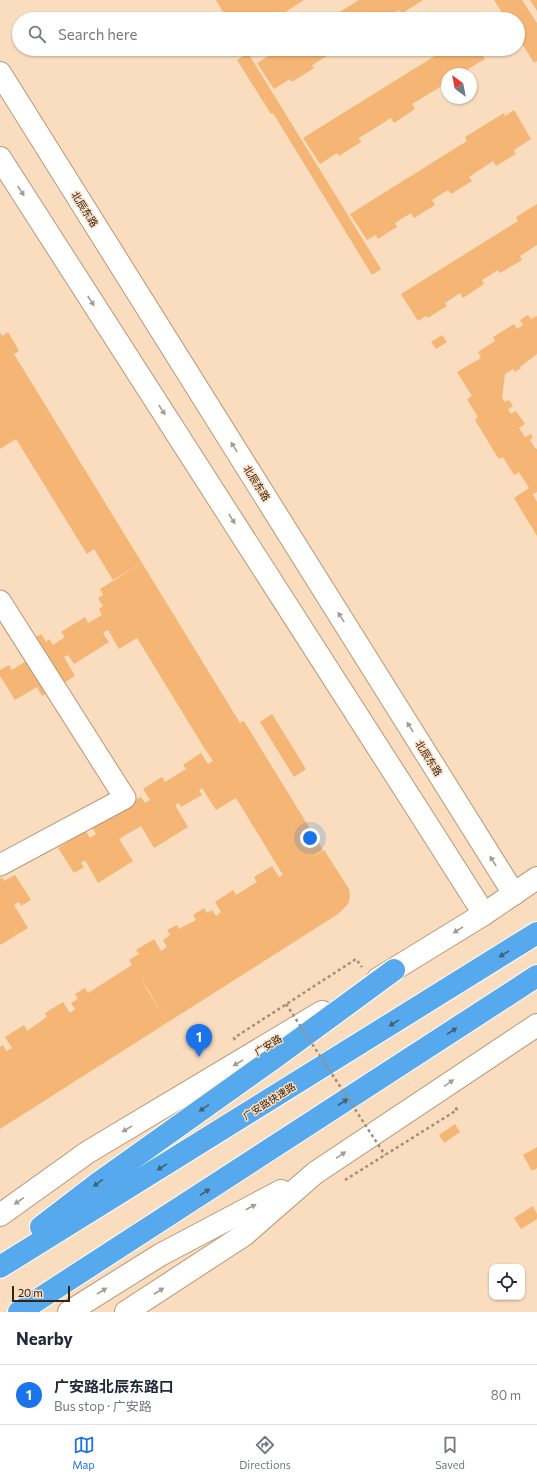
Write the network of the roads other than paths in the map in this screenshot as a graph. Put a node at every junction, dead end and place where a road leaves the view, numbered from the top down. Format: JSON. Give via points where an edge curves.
{"nodes":[{"id":1,"x":0,"y":73,"type":"edge"},
{"id":2,"x":0,"y":158,"type":"edge"},
{"id":3,"x":0,"y":601,"type":"edge"},
{"id":4,"x":0,"y":865,"type":"edge"},
{"id":5,"x":537,"y":878,"type":"edge"},
{"id":6,"x":514,"y":894,"type":"junction"},
{"id":7,"x":484,"y":914,"type":"junction"},
{"id":8,"x":537,"y":933,"type":"edge"},
{"id":9,"x":394,"y":970,"type":"junction"},
{"id":10,"x":537,"y":976,"type":"edge"},
{"id":11,"x":536,"y":1029,"type":"edge"},
{"id":12,"x":315,"y":1173,"type":"junction"},
{"id":13,"x":181,"y":1208,"type":"junction"},
{"id":14,"x":0,"y":1215,"type":"edge"},
{"id":15,"x":0,"y":1259,"type":"edge"},
{"id":16,"x":0,"y":1267,"type":"edge"},
{"id":17,"x":19,"y":1312,"type":"edge"},
{"id":18,"x":46,"y":1312,"type":"edge"},
{"id":19,"x":69,"y":1312,"type":"edge"},
{"id":20,"x":126,"y":1312,"type":"edge"}],
"edges":[{"from":6,"to":1,"type":"street","name":"北辰东路","one_way":true},
{"from":2,"to":7,"type":"street","one_way":true},
{"from":3,"to":4,"type":"street","via":[[125,798]]},
{"from":5,"to":6,"type":"street","name":"广安路"},
{"from":6,"to":7,"type":"street","name":"广安路"},
{"from":7,"to":9,"type":"street","name":"广安路","one_way":true},
{"from":8,"to":16,"type":"highway","name":"广安路快速路","one_way":true},
{"from":9,"to":14,"type":"street","name":"广安路","one_way":true,"via":[[88,1152]]},
{"from":9,"to":15,"type":"highway","one_way":true,"via":[[97,1184]]},
{"from":13,"to":10,"type":"highway","one_way":true},
{"from":12,"to":11,"type":"street","one_way":true},
{"from":19,"to":12,"type":"street","one_way":true,"via":[[160,1255]]},
{"from":20,"to":12,"type":"street","one_way":true,"via":[[244,1235]]},
{"from":13,"to":17,"type":"highway"},
{"from":13,"to":18,"type":"highway"}]}
